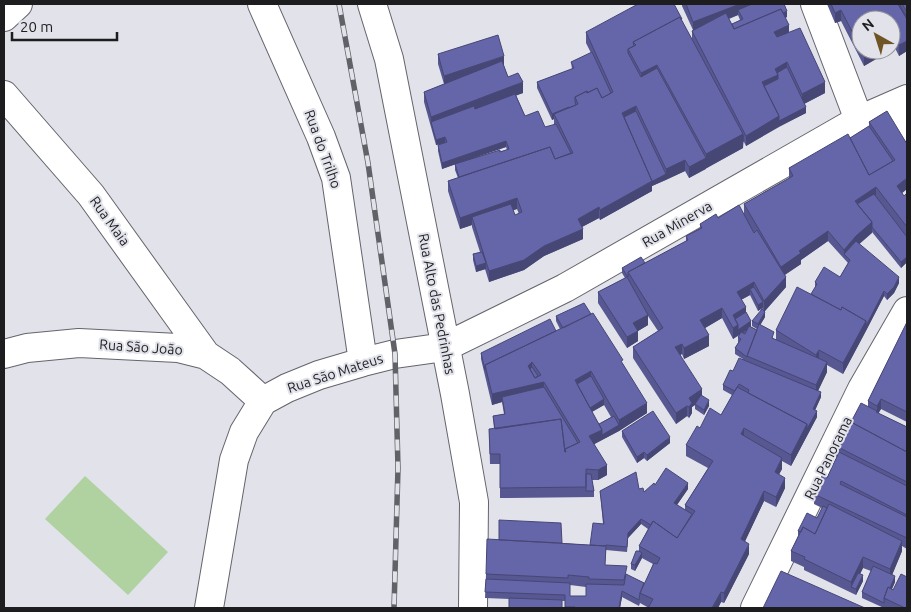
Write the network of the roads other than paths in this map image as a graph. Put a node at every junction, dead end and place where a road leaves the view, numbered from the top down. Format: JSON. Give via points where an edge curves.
{"nodes":[{"id":1,"x":18,"y":4,"type":"edge"},
{"id":2,"x":262,"y":4,"type":"edge"},
{"id":3,"x":372,"y":4,"type":"edge"},
{"id":4,"x":815,"y":4,"type":"edge"},
{"id":5,"x":4,"y":17,"type":"edge"},
{"id":6,"x":4,"y":95,"type":"edge"},
{"id":7,"x":899,"y":102,"type":"edge"},
{"id":8,"x":859,"y":120,"type":"junction"},
{"id":9,"x":907,"y":135,"type":"edge"},
{"id":10,"x":907,"y":311,"type":"edge"},
{"id":11,"x":445,"y":347,"type":"junction"},
{"id":12,"x":4,"y":354,"type":"edge"},
{"id":13,"x":206,"y":355,"type":"junction"},
{"id":14,"x":363,"y":362,"type":"junction"},
{"id":15,"x":263,"y":401,"type":"junction"},
{"id":16,"x":774,"y":568,"type":"junction"},
{"id":17,"x":801,"y":580,"type":"edge"},
{"id":18,"x":209,"y":608,"type":"edge"},
{"id":19,"x":473,"y":608,"type":"edge"},
{"id":20,"x":755,"y":608,"type":"edge"}],
"edges":[{"from":1,"to":5,"type":"street"},
{"from":2,"to":14,"type":"street","name":"Rua do Trilho","via":[[322,137],[336,178]]},
{"from":3,"to":11,"type":"street","name":"Rua Alto das Pedrinhas","via":[[390,59]]},
{"from":4,"to":8,"type":"street"},
{"from":6,"to":13,"type":"street","name":"Rua Maia","via":[[92,195]]},
{"from":7,"to":8,"type":"street","name":"Rua Minerva"},
{"from":7,"to":9,"type":"street"},
{"from":8,"to":11,"type":"street","name":"Rua Minerva","via":[[565,288]]},
{"from":10,"to":16,"type":"street","name":"Rua Panorama","via":[[862,389]]},
{"from":11,"to":14,"type":"street","name":"Rua São Mateus"},
{"from":11,"to":19,"type":"street","name":"Rua Alto das Pedrinhas","via":[[474,502]]},
{"from":12,"to":13,"type":"street","name":"Rua São João","via":[[27,348],[79,343],[178,348]]},
{"from":13,"to":15,"type":"street","name":"Rua São João","via":[[230,371]]},
{"from":14,"to":15,"type":"street","name":"Rua São Mateus","via":[[311,378]]},
{"from":15,"to":18,"type":"street","via":[[244,432],[234,460]]},
{"from":16,"to":17,"type":"street"},
{"from":16,"to":20,"type":"street","name":"Rua Panorama"}]}
